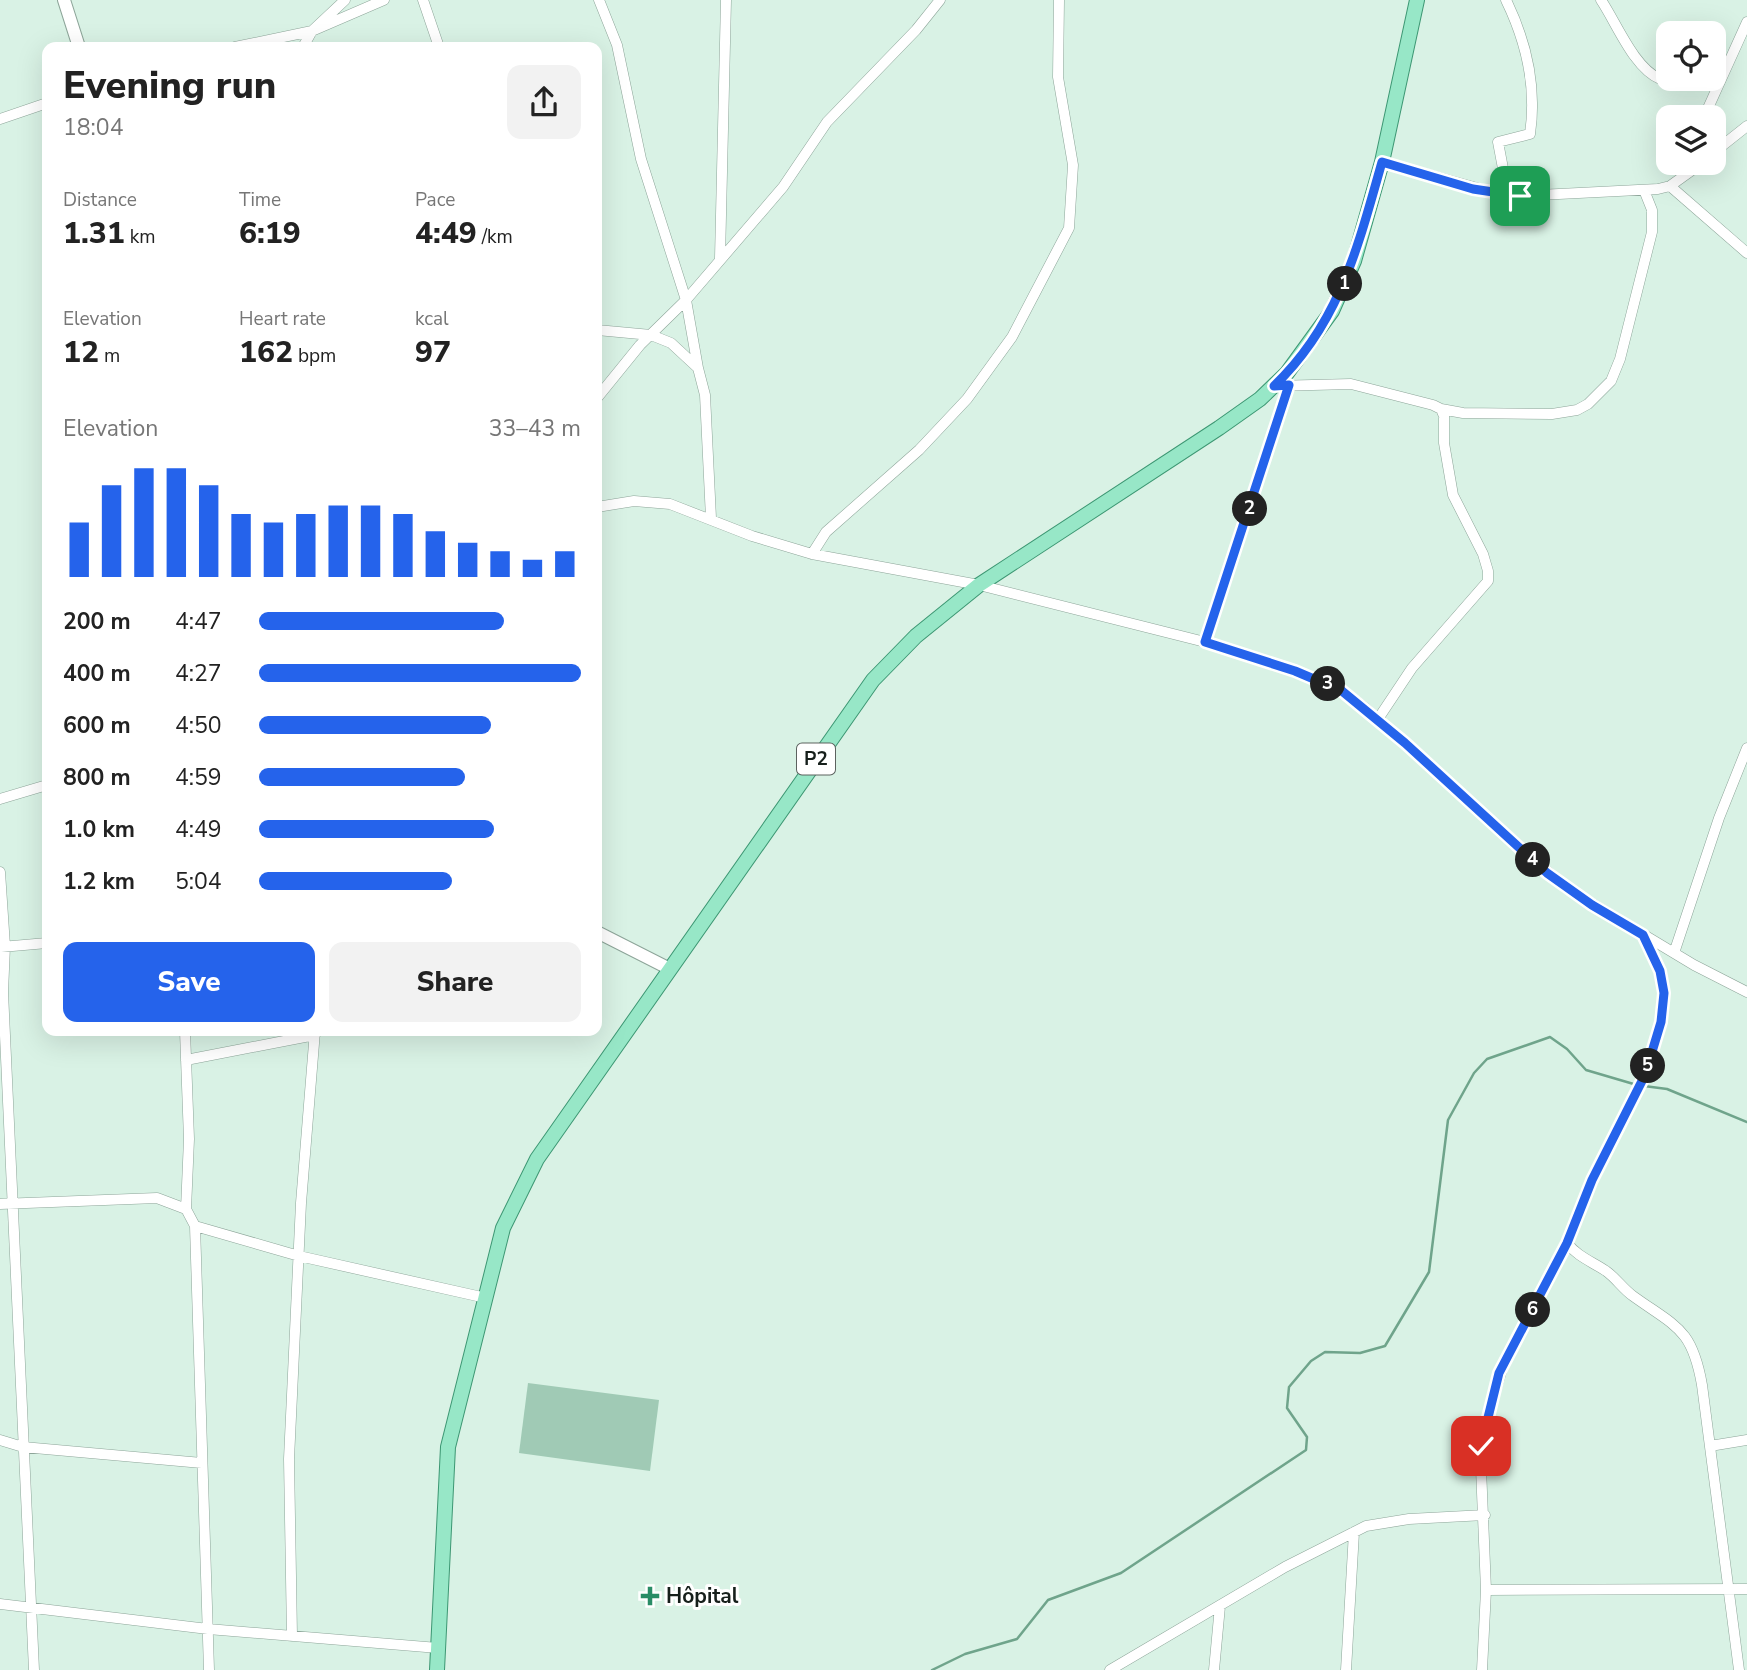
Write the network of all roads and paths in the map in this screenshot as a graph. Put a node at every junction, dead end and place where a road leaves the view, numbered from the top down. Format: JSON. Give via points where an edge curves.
{"nodes":[{"id":1,"x":65,"y":0,"type":"edge"},
{"id":2,"x":345,"y":0,"type":"edge"},
{"id":3,"x":384,"y":0,"type":"edge"},
{"id":4,"x":423,"y":0,"type":"edge"},
{"id":5,"x":599,"y":0,"type":"edge"},
{"id":6,"x":726,"y":0,"type":"edge"},
{"id":7,"x":940,"y":0,"type":"edge"},
{"id":8,"x":1059,"y":0,"type":"edge"},
{"id":9,"x":1417,"y":0,"type":"edge"},
{"id":10,"x":1506,"y":0,"type":"edge"},
{"id":11,"x":1601,"y":0,"type":"edge"},
{"id":12,"x":1747,"y":22,"type":"edge"},
{"id":13,"x":312,"y":31,"type":"junction"},
{"id":14,"x":78,"y":42,"type":"edge"},
{"id":15,"x":259,"y":42,"type":"edge"},
{"id":16,"x":306,"y":42,"type":"edge"},
{"id":17,"x":437,"y":42,"type":"edge"},
{"id":18,"x":1656,"y":77,"type":"edge"},
{"id":19,"x":42,"y":105,"type":"edge"},
{"id":20,"x":1709,"y":105,"type":"edge"},
{"id":21,"x":0,"y":119,"type":"edge"},
{"id":22,"x":1747,"y":126,"type":"edge"},
{"id":23,"x":1726,"y":143,"type":"edge"},
{"id":24,"x":1382,"y":162,"type":"junction"},
{"id":25,"x":1682,"y":175,"type":"edge"},
{"id":26,"x":1670,"y":186,"type":"junction"},
{"id":27,"x":1644,"y":190,"type":"junction"},
{"id":28,"x":1504,"y":195,"type":"junction"},
{"id":29,"x":1747,"y":253,"type":"edge"},
{"id":30,"x":720,"y":258,"type":"junction"},
{"id":31,"x":686,"y":300,"type":"junction"},
{"id":32,"x":602,"y":330,"type":"edge"},
{"id":33,"x":651,"y":335,"type":"junction"},
{"id":34,"x":698,"y":368,"type":"junction"},
{"id":35,"x":1289,"y":385,"type":"junction"},
{"id":36,"x":1274,"y":386,"type":"junction"},
{"id":37,"x":602,"y":392,"type":"edge"},
{"id":38,"x":1441,"y":409,"type":"junction"},
{"id":39,"x":602,"y":506,"type":"edge"},
{"id":40,"x":711,"y":518,"type":"junction"},
{"id":41,"x":812,"y":554,"type":"junction"},
{"id":42,"x":978,"y":585,"type":"junction"},
{"id":43,"x":1205,"y":642,"type":"junction"},
{"id":44,"x":1378,"y":719,"type":"junction"},
{"id":45,"x":1747,"y":748,"type":"edge"},
{"id":46,"x":42,"y":786,"type":"edge"},
{"id":47,"x":0,"y":799,"type":"edge"},
{"id":48,"x":0,"y":872,"type":"edge"},
{"id":49,"x":602,"y":935,"type":"edge"},
{"id":50,"x":1643,"y":935,"type":"junction"},
{"id":51,"x":42,"y":943,"type":"edge"},
{"id":52,"x":2,"y":947,"type":"edge"},
{"id":53,"x":1674,"y":953,"type":"junction"},
{"id":54,"x":668,"y":968,"type":"junction"},
{"id":55,"x":1747,"y":992,"type":"edge"},
{"id":56,"x":1,"y":993,"type":"edge"},
{"id":57,"x":185,"y":1036,"type":"edge"},
{"id":58,"x":301,"y":1036,"type":"edge"},
{"id":59,"x":315,"y":1036,"type":"edge"},
{"id":60,"x":186,"y":1060,"type":"junction"},
{"id":61,"x":0,"y":1204,"type":"edge"},
{"id":62,"x":14,"y":1204,"type":"junction"},
{"id":63,"x":186,"y":1209,"type":"junction"},
{"id":64,"x":195,"y":1226,"type":"junction"},
{"id":65,"x":1567,"y":1243,"type":"junction"},
{"id":66,"x":299,"y":1256,"type":"junction"},
{"id":67,"x":486,"y":1298,"type":"junction"},
{"id":68,"x":0,"y":1440,"type":"edge"},
{"id":69,"x":1747,"y":1440,"type":"edge"},
{"id":70,"x":1710,"y":1446,"type":"junction"},
{"id":71,"x":23,"y":1447,"type":"junction"},
{"id":72,"x":202,"y":1463,"type":"junction"},
{"id":73,"x":1485,"y":1515,"type":"junction"},
{"id":74,"x":1354,"y":1532,"type":"junction"},
{"id":75,"x":1747,"y":1589,"type":"edge"},
{"id":76,"x":1486,"y":1590,"type":"junction"},
{"id":77,"x":1727,"y":1590,"type":"junction"},
{"id":78,"x":0,"y":1604,"type":"edge"},
{"id":79,"x":32,"y":1606,"type":"junction"},
{"id":80,"x":1220,"y":1606,"type":"junction"},
{"id":81,"x":208,"y":1629,"type":"junction"},
{"id":82,"x":292,"y":1636,"type":"junction"},
{"id":83,"x":438,"y":1648,"type":"junction"},
{"id":84,"x":34,"y":1670,"type":"edge"},
{"id":85,"x":209,"y":1670,"type":"edge"},
{"id":86,"x":438,"y":1670,"type":"edge"},
{"id":87,"x":1110,"y":1670,"type":"edge"},
{"id":88,"x":1214,"y":1670,"type":"edge"},
{"id":89,"x":1346,"y":1670,"type":"edge"},
{"id":90,"x":1482,"y":1670,"type":"edge"},
{"id":91,"x":1739,"y":1670,"type":"edge"}],
"edges":[{"from":1,"to":14,"type":"main road"},
{"from":2,"to":13,"type":"street"},
{"from":3,"to":13,"type":"street"},
{"from":4,"to":17,"type":"street"},
{"from":5,"to":31,"type":"street","via":[[617,45],[638,149]]},
{"from":6,"to":30,"type":"street"},
{"from":7,"to":30,"type":"street","via":[[827,122],[782,187]]},
{"from":8,"to":41,"type":"street","via":[[1058,77],[1073,165],[1069,228],[1012,337],[967,399],[919,450],[833,524]]},
{"from":9,"to":24,"type":"main road","number":"P2"},
{"from":10,"to":28,"type":"street","via":[[1520,31],[1533,83],[1530,134],[1498,142]]},
{"from":11,"to":18,"type":"street","via":[[1638,61]]},
{"from":12,"to":20,"type":"street"},
{"from":13,"to":15,"type":"street"},
{"from":13,"to":16,"type":"street"},
{"from":19,"to":21,"type":"street"},
{"from":22,"to":23,"type":"street"},
{"from":24,"to":28,"type":"street"},
{"from":24,"to":36,"type":"main road","number":"P2","via":[[1354,261],[1338,299]]},
{"from":25,"to":26,"type":"street"},
{"from":26,"to":27,"type":"street"},
{"from":26,"to":29,"type":"street"},
{"from":27,"to":28,"type":"street"},
{"from":27,"to":38,"type":"street","via":[[1652,210],[1652,232],[1611,381],[1577,410],[1552,414]]},
{"from":30,"to":31,"type":"street"},
{"from":31,"to":33,"type":"street"},
{"from":31,"to":34,"type":"street"},
{"from":32,"to":33,"type":"street"},
{"from":33,"to":34,"type":"street","via":[[671,343]]},
{"from":33,"to":37,"type":"street"},
{"from":34,"to":40,"type":"street","via":[[706,408]]},
{"from":35,"to":36,"type":"street"},
{"from":35,"to":38,"type":"street","via":[[1352,384]]},
{"from":35,"to":43,"type":"street"},
{"from":36,"to":42,"type":"main road","number":"P2","via":[[1219,428]]},
{"from":38,"to":44,"type":"street","via":[[1453,495],[1483,554],[1488,581],[1412,668]]},
{"from":39,"to":40,"type":"street","via":[[656,502]]},
{"from":40,"to":41,"type":"street"},
{"from":41,"to":42,"type":"street"},
{"from":42,"to":43,"type":"street"},
{"from":42,"to":54,"type":"main road","number":"P2","via":[[916,636],[873,680]]},
{"from":43,"to":44,"type":"street","via":[[1320,680]]},
{"from":44,"to":50,"type":"street","via":[[1547,873]]},
{"from":45,"to":53,"type":"street"},
{"from":46,"to":47,"type":"street"},
{"from":48,"to":52,"type":"street"},
{"from":49,"to":54,"type":"main road"},
{"from":50,"to":53,"type":"street"},
{"from":50,"to":65,"type":"street","via":[[1660,971],[1664,993],[1661,1022],[1645,1075],[1592,1180]]},
{"from":51,"to":52,"type":"street"},
{"from":52,"to":56,"type":"street"},
{"from":53,"to":55,"type":"street"},
{"from":54,"to":67,"type":"main road","number":"P2","via":[[522,1185],[503,1228]]},
{"from":56,"to":62,"type":"street"},
{"from":57,"to":60,"type":"street"},
{"from":58,"to":60,"type":"street"},
{"from":59,"to":66,"type":"street"},
{"from":60,"to":63,"type":"street"},
{"from":61,"to":62,"type":"street"},
{"from":62,"to":63,"type":"street","via":[[157,1198]]},
{"from":62,"to":71,"type":"street"},
{"from":63,"to":64,"type":"street"},
{"from":64,"to":66,"type":"street"},
{"from":64,"to":72,"type":"street"},
{"from":65,"to":70,"type":"street","via":[[1576,1255],[1610,1274],[1688,1338],[1699,1367]]},
{"from":65,"to":73,"type":"street","via":[[1494,1387],[1481,1446]]},
{"from":66,"to":67,"type":"street"},
{"from":66,"to":82,"type":"street","via":[[289,1459]]},
{"from":67,"to":83,"type":"main road","number":"P2","via":[[448,1447]]},
{"from":68,"to":71,"type":"street"},
{"from":69,"to":70,"type":"street"},
{"from":70,"to":77,"type":"street"},
{"from":71,"to":72,"type":"street"},
{"from":71,"to":79,"type":"street"},
{"from":72,"to":81,"type":"street"},
{"from":73,"to":74,"type":"street","via":[[1399,1520]]},
{"from":73,"to":76,"type":"street"},
{"from":74,"to":80,"type":"street"},
{"from":74,"to":89,"type":"street"},
{"from":75,"to":77,"type":"street"},
{"from":76,"to":77,"type":"street"},
{"from":76,"to":90,"type":"street"},
{"from":77,"to":91,"type":"street"},
{"from":78,"to":79,"type":"street"},
{"from":79,"to":81,"type":"street"},
{"from":79,"to":84,"type":"street"},
{"from":80,"to":87,"type":"street"},
{"from":80,"to":88,"type":"street"},
{"from":81,"to":82,"type":"street"},
{"from":81,"to":85,"type":"street"},
{"from":82,"to":83,"type":"street"},
{"from":83,"to":86,"type":"main road","number":"P2"}]}
